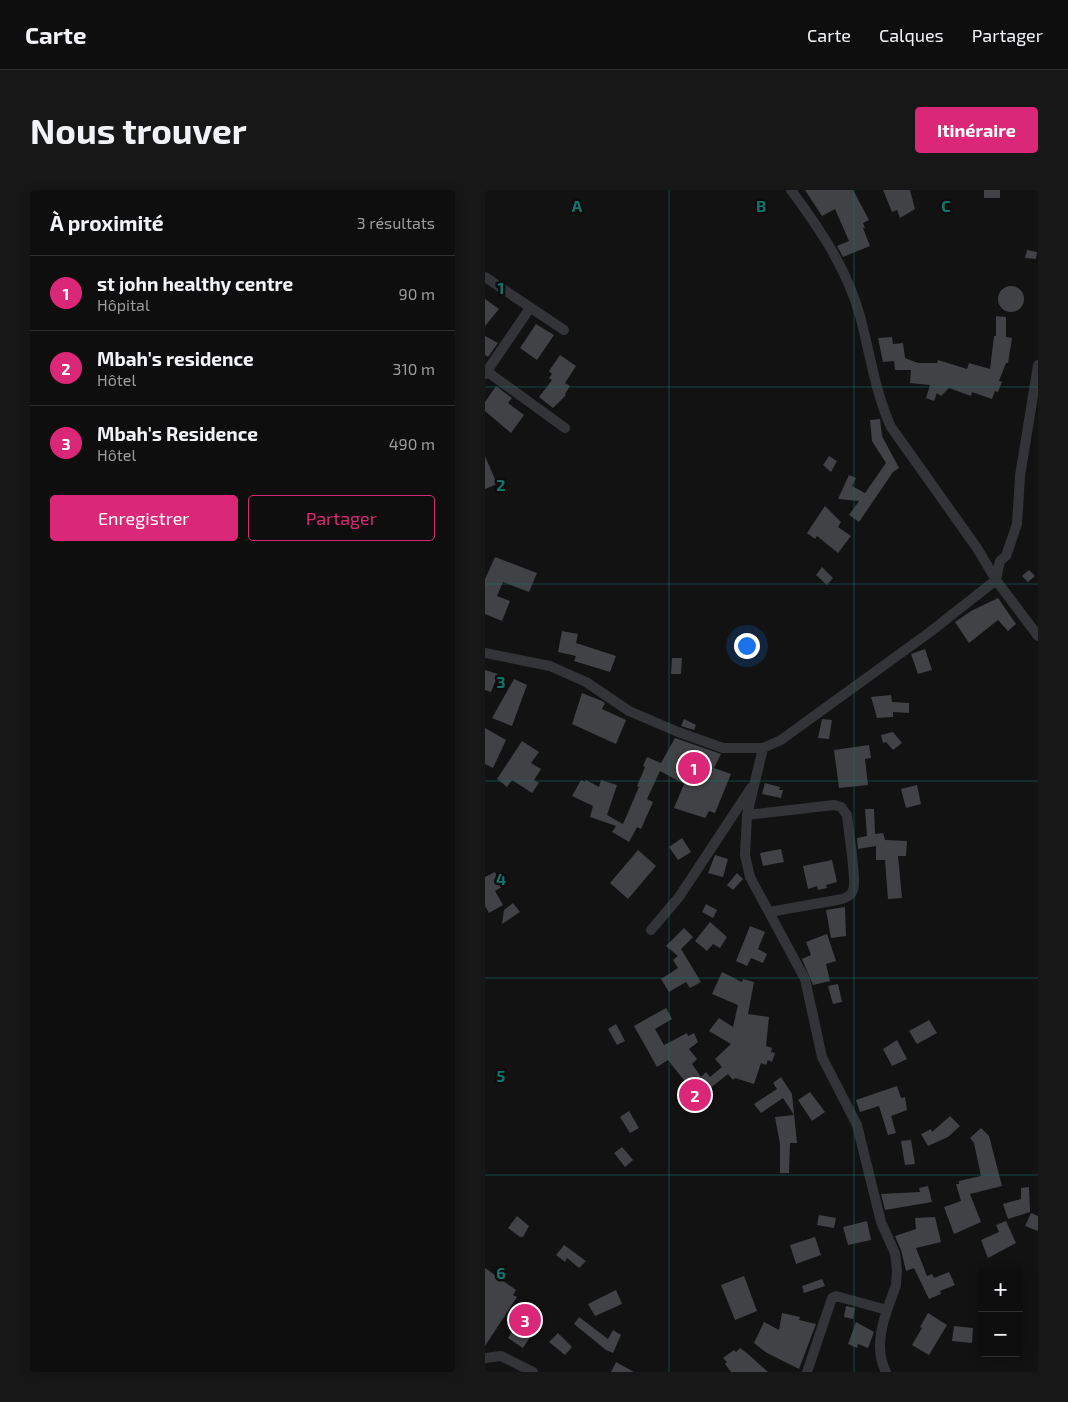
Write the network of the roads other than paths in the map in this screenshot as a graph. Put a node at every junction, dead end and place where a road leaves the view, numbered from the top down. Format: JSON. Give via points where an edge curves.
{"nodes":[{"id":1,"x":791,"y":190,"type":"edge"},
{"id":2,"x":485,"y":277,"type":"edge"},
{"id":3,"x":531,"y":308,"type":"junction"},
{"id":4,"x":563,"y":330,"type":"dead end"},
{"id":5,"x":1038,"y":365,"type":"edge"},
{"id":6,"x":486,"y":371,"type":"edge"},
{"id":7,"x":565,"y":428,"type":"dead end"},
{"id":8,"x":996,"y":580,"type":"junction"},
{"id":9,"x":1038,"y":636,"type":"edge"},
{"id":10,"x":485,"y":652,"type":"edge"},
{"id":11,"x":763,"y":748,"type":"junction"},
{"id":12,"x":753,"y":784,"type":"junction"},
{"id":13,"x":747,"y":815,"type":"junction"},
{"id":14,"x":769,"y":912,"type":"junction"},
{"id":15,"x":651,"y":930,"type":"dead end"},
{"id":16,"x":887,"y":1310,"type":"junction"},
{"id":17,"x":485,"y":1358,"type":"edge"},
{"id":18,"x":533,"y":1372,"type":"edge"},
{"id":19,"x":807,"y":1372,"type":"edge"},
{"id":20,"x":886,"y":1372,"type":"edge"}],
"edges":[{"from":1,"to":8,"type":"street","via":[[821,233],[849,283],[882,408],[891,427]]},
{"from":2,"to":3,"type":"street"},
{"from":3,"to":4,"type":"street"},
{"from":3,"to":6,"type":"street"},
{"from":5,"to":8,"type":"street","via":[[1020,476],[1017,524],[1006,556],[1000,561]]},
{"from":6,"to":7,"type":"street"},
{"from":8,"to":9,"type":"street"},
{"from":8,"to":11,"type":"street","via":[[841,698],[781,740]]},
{"from":10,"to":11,"type":"street","via":[[550,666],[586,682],[629,711],[687,736],[723,748]]},
{"from":11,"to":12,"type":"street"},
{"from":12,"to":13,"type":"street"},
{"from":12,"to":15,"type":"street","via":[[694,877]]},
{"from":13,"to":14,"type":"street","via":[[745,854],[750,877]]},
{"from":13,"to":14,"type":"street","via":[[834,806],[841,807],[847,815],[854,876],[853,890],[848,897]]},
{"from":14,"to":16,"type":"street","via":[[805,979],[822,1057],[857,1125],[881,1222],[895,1253],[896,1285]]},
{"from":16,"to":19,"type":"street","via":[[836,1296],[832,1298]]},
{"from":16,"to":20,"type":"street","via":[[880,1338],[880,1353]]},
{"from":17,"to":18,"type":"street","via":[[501,1356]]}]}
